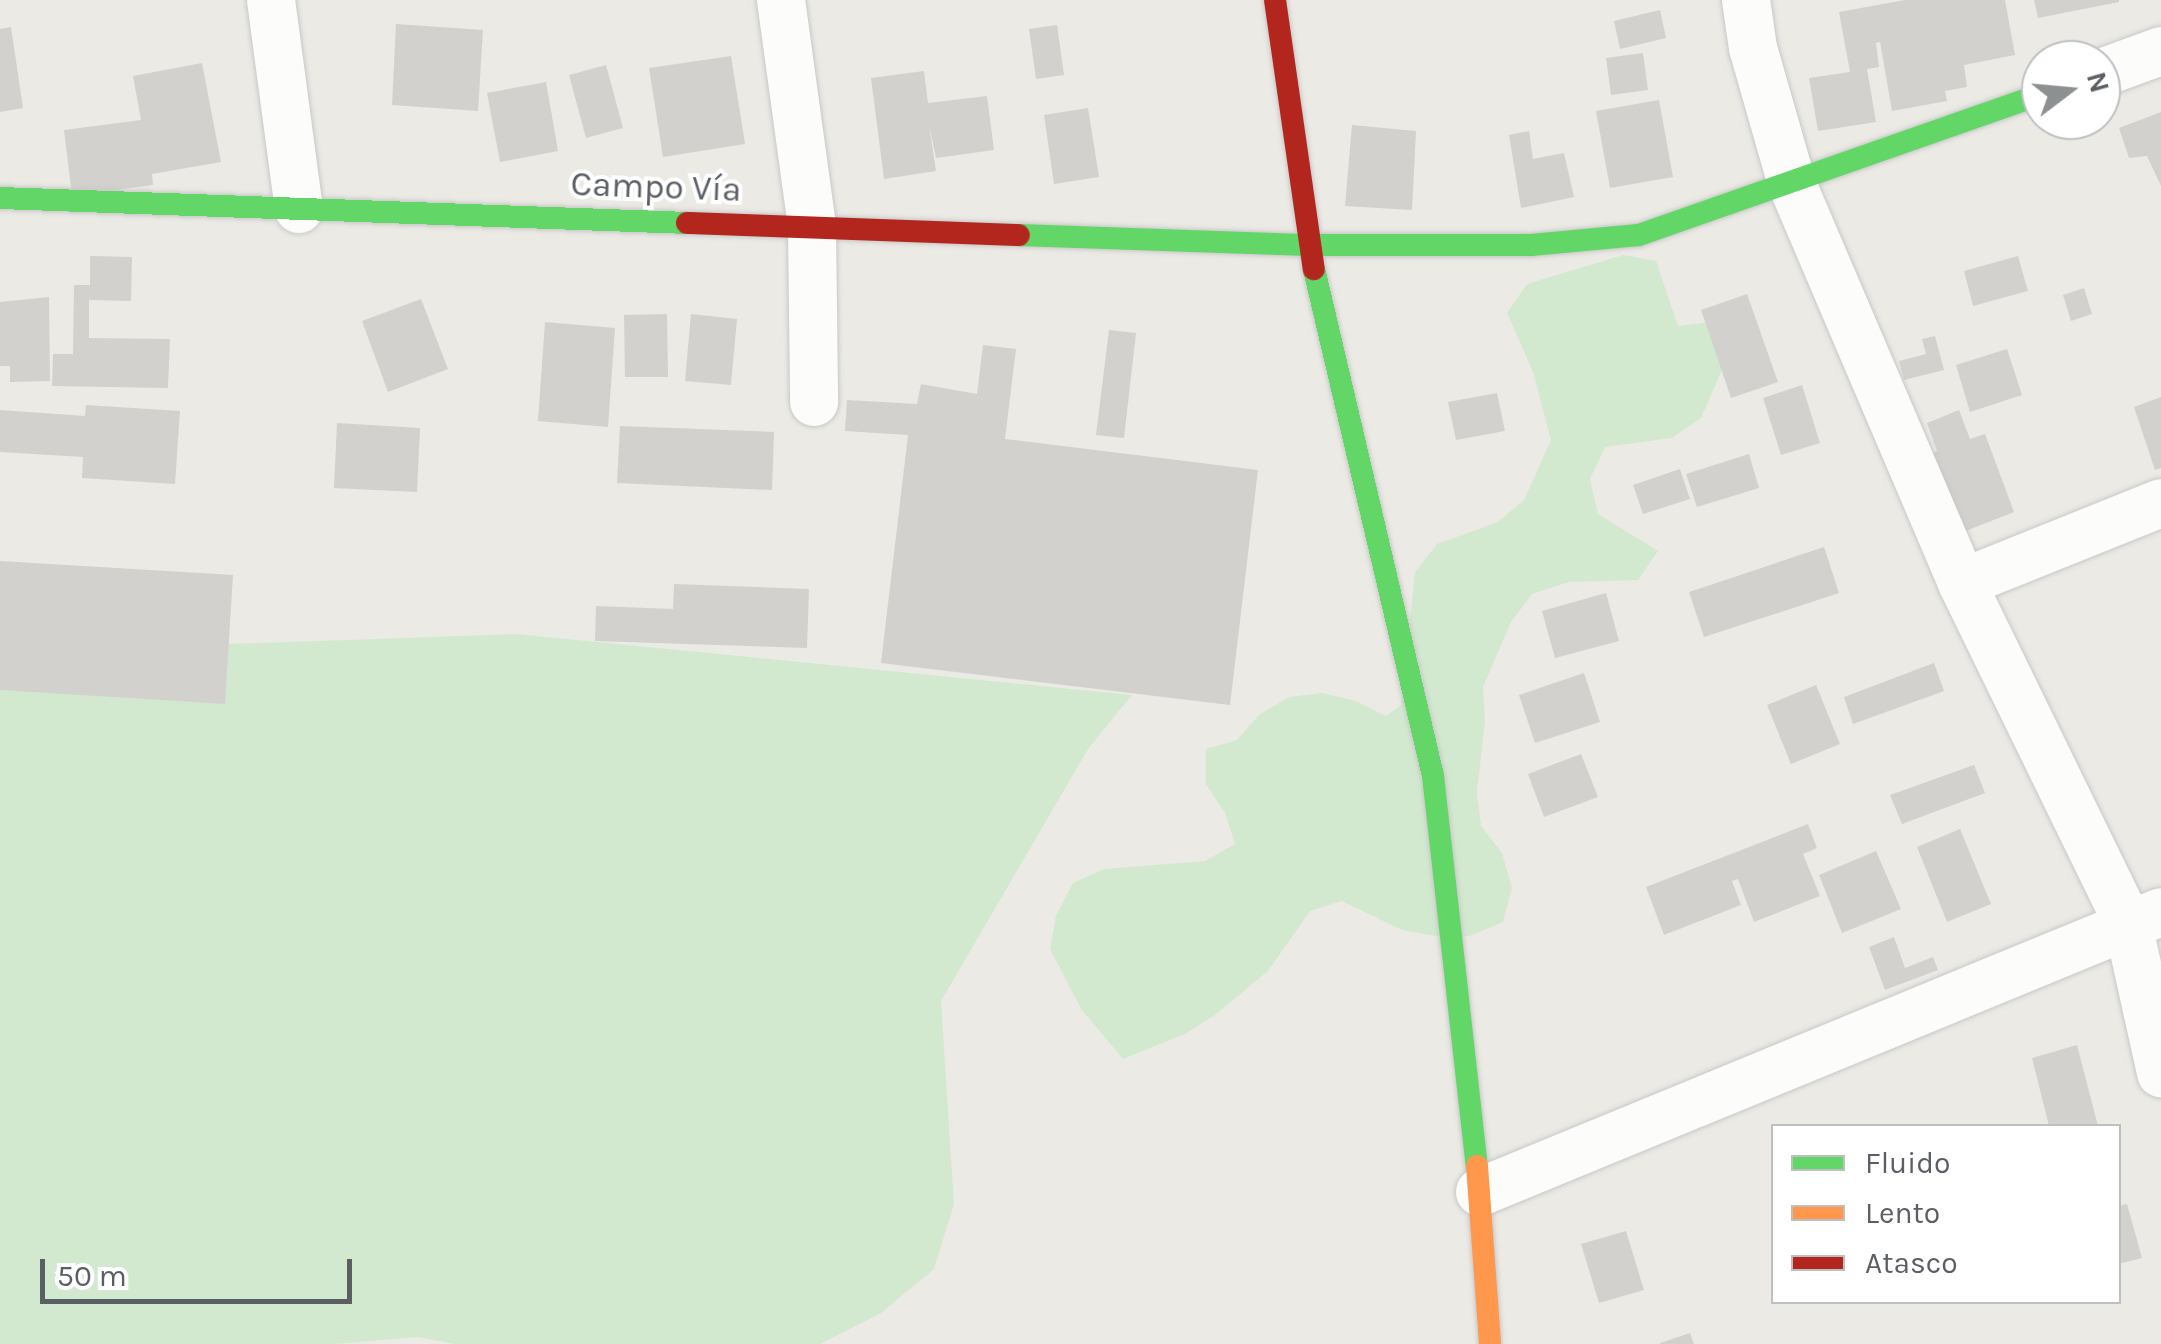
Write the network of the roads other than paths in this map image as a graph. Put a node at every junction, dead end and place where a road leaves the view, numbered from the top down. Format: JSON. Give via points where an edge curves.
{"nodes":[{"id":1,"x":271,"y":0,"type":"edge"},
{"id":2,"x":781,"y":0,"type":"edge"},
{"id":3,"x":1275,"y":0,"type":"edge"},
{"id":4,"x":1746,"y":0,"type":"edge"},
{"id":5,"x":2161,"y":51,"type":"edge"},
{"id":6,"x":2121,"y":65,"type":"edge"},
{"id":7,"x":2021,"y":101,"type":"edge"},
{"id":8,"x":1792,"y":184,"type":"junction"},
{"id":9,"x":0,"y":198,"type":"edge"},
{"id":10,"x":299,"y":209,"type":"junction"},
{"id":11,"x":812,"y":227,"type":"junction"},
{"id":12,"x":1308,"y":245,"type":"junction"},
{"id":13,"x":814,"y":402,"type":"dead end"},
{"id":14,"x":2161,"y":503,"type":"edge"},
{"id":15,"x":1962,"y":583,"type":"junction"},
{"id":16,"x":2145,"y":918,"type":"edge"},
{"id":17,"x":2161,"y":1073,"type":"edge"},
{"id":18,"x":1480,"y":1192,"type":"junction"},
{"id":19,"x":1490,"y":1344,"type":"edge"}],
"edges":[{"from":1,"to":10,"type":"street"},
{"from":2,"to":11,"type":"street"},
{"from":3,"to":12,"type":"street"},
{"from":4,"to":8,"type":"street"},
{"from":5,"to":6,"type":"street"},
{"from":7,"to":8,"type":"street","name":"Campo Vía"},
{"from":8,"to":12,"type":"street","name":"Campo Vía","via":[[1639,234],[1531,245]]},
{"from":8,"to":15,"type":"street"},
{"from":9,"to":10,"type":"street","name":"Campo Vía"},
{"from":10,"to":11,"type":"street","name":"Campo Vía"},
{"from":11,"to":12,"type":"street","name":"Campo Vía"},
{"from":11,"to":13,"type":"street"},
{"from":12,"to":18,"type":"street","via":[[1433,776]]},
{"from":14,"to":15,"type":"street"},
{"from":15,"to":16,"type":"street"},
{"from":16,"to":17,"type":"street"},
{"from":16,"to":18,"type":"street"},
{"from":18,"to":19,"type":"street"}]}
